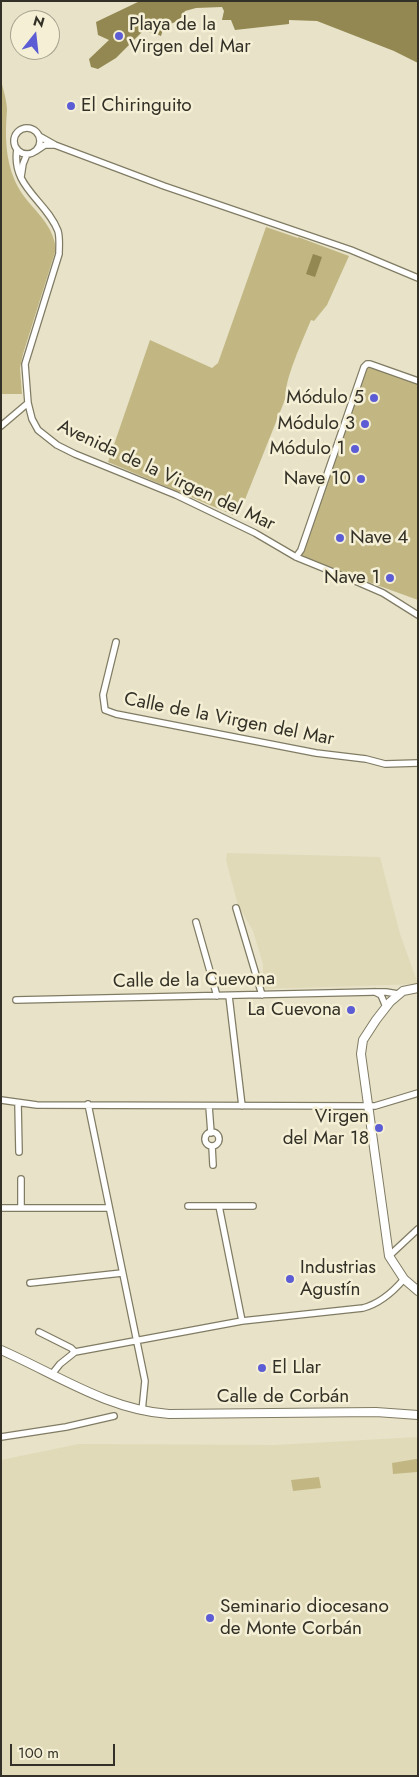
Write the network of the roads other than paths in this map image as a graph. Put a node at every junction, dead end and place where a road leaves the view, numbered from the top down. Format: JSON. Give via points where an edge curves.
{"nodes":[{"id":1,"x":39,"y":136,"type":"junction"},
{"id":2,"x":55,"y":145,"type":"junction"},
{"id":3,"x":17,"y":149,"type":"junction"},
{"id":4,"x":36,"y":151,"type":"junction"},
{"id":5,"x":27,"y":154,"type":"junction"},
{"id":6,"x":21,"y":177,"type":"junction"},
{"id":7,"x":418,"y":278,"type":"edge"},
{"id":8,"x":418,"y":381,"type":"edge"},
{"id":9,"x":28,"y":403,"type":"junction"},
{"id":10,"x":1,"y":426,"type":"edge"},
{"id":11,"x":296,"y":557,"type":"junction"},
{"id":12,"x":418,"y":615,"type":"edge"},
{"id":13,"x":116,"y":642,"type":"dead end"},
{"id":14,"x":418,"y":763,"type":"edge"},
{"id":15,"x":236,"y":908,"type":"dead end"},
{"id":16,"x":196,"y":922,"type":"dead end"},
{"id":17,"x":418,"y":988,"type":"edge"},
{"id":18,"x":373,"y":992,"type":"junction"},
{"id":19,"x":398,"y":994,"type":"junction"},
{"id":20,"x":262,"y":995,"type":"junction"},
{"id":21,"x":217,"y":996,"type":"junction"},
{"id":22,"x":229,"y":996,"type":"junction"},
{"id":23,"x":16,"y":1000,"type":"dead end"},
{"id":24,"x":386,"y":1007,"type":"junction"},
{"id":25,"x":418,"y":1093,"type":"edge"},
{"id":26,"x":1,"y":1100,"type":"edge"},
{"id":27,"x":18,"y":1103,"type":"junction"},
{"id":28,"x":88,"y":1104,"type":"junction"},
{"id":29,"x":209,"y":1106,"type":"junction"},
{"id":30,"x":242,"y":1106,"type":"junction"},
{"id":31,"x":369,"y":1106,"type":"junction"},
{"id":32,"x":211,"y":1132,"type":"junction"},
{"id":33,"x":212,"y":1146,"type":"junction"},
{"id":34,"x":20,"y":1152,"type":"dead end"},
{"id":35,"x":213,"y":1165,"type":"dead end"},
{"id":36,"x":21,"y":1179,"type":"dead end"},
{"id":37,"x":188,"y":1206,"type":"dead end"},
{"id":38,"x":218,"y":1206,"type":"junction"},
{"id":39,"x":253,"y":1206,"type":"dead end"},
{"id":40,"x":1,"y":1208,"type":"edge"},
{"id":41,"x":21,"y":1208,"type":"junction"},
{"id":42,"x":108,"y":1208,"type":"junction"},
{"id":43,"x":418,"y":1229,"type":"edge"},
{"id":44,"x":389,"y":1256,"type":"junction"},
{"id":45,"x":122,"y":1274,"type":"junction"},
{"id":46,"x":404,"y":1280,"type":"junction"},
{"id":47,"x":30,"y":1282,"type":"dead end"},
{"id":48,"x":418,"y":1291,"type":"edge"},
{"id":49,"x":242,"y":1321,"type":"junction"},
{"id":50,"x":39,"y":1332,"type":"dead end"},
{"id":51,"x":137,"y":1340,"type":"junction"},
{"id":52,"x":1,"y":1350,"type":"edge"},
{"id":53,"x":75,"y":1352,"type":"junction"},
{"id":54,"x":52,"y":1374,"type":"junction"},
{"id":55,"x":145,"y":1412,"type":"junction"},
{"id":56,"x":418,"y":1415,"type":"edge"},
{"id":57,"x":114,"y":1416,"type":"dead end"},
{"id":58,"x":1,"y":1437,"type":"edge"}],
"edges":[{"from":1,"to":2,"type":"street"},
{"from":1,"to":3,"type":"street","via":[[30,128],[20,130],[15,136]]},
{"from":1,"to":4,"type":"street"},
{"from":2,"to":4,"type":"street","via":[[45,145]]},
{"from":2,"to":7,"type":"street","via":[[351,250]]},
{"from":3,"to":5,"type":"street"},
{"from":3,"to":6,"type":"street","name":"Avenida de la Virgen del Mar","via":[[15,160]]},
{"from":4,"to":5,"type":"street"},
{"from":5,"to":6,"type":"street"},
{"from":6,"to":9,"type":"street","name":"Avenida de la Virgen del Mar","via":[[49,216],[59,240],[59,254],[25,364]]},
{"from":8,"to":11,"type":"street","via":[[370,364],[364,367]]},
{"from":9,"to":10,"type":"street"},
{"from":9,"to":11,"type":"street","name":"Avenida de la Virgen del Mar","via":[[38,430],[57,445],[176,495],[255,533]]},
{"from":11,"to":12,"type":"street","name":"Avenida de la Virgen del Mar","via":[[368,586]]},
{"from":13,"to":14,"type":"street","name":"Calle de la Virgen del Mar","via":[[103,695],[105,710],[316,753],[385,764]]},
{"from":15,"to":20,"type":"street"},
{"from":16,"to":21,"type":"street"},
{"from":17,"to":19,"type":"main road"},
{"from":18,"to":19,"type":"street","name":"Calle de la Cuevona"},
{"from":18,"to":20,"type":"street","name":"Calle de la Cuevona"},
{"from":18,"to":24,"type":"street","via":[[381,995]]},
{"from":19,"to":24,"type":"main road"},
{"from":20,"to":22,"type":"street","name":"Calle de la Cuevona"},
{"from":21,"to":22,"type":"street","name":"Calle de la Cuevona"},
{"from":21,"to":23,"type":"street","name":"Calle de la Cuevona"},
{"from":22,"to":30,"type":"street"},
{"from":24,"to":31,"type":"main road","via":[[362,1046]]},
{"from":25,"to":31,"type":"street"},
{"from":26,"to":27,"type":"street"},
{"from":27,"to":28,"type":"street"},
{"from":27,"to":34,"type":"street"},
{"from":28,"to":29,"type":"street"},
{"from":28,"to":42,"type":"street"},
{"from":29,"to":30,"type":"street"},
{"from":29,"to":32,"type":"street"},
{"from":30,"to":31,"type":"street"},
{"from":31,"to":44,"type":"main road"},
{"from":32,"to":33,"type":"street","via":[[205,1140]]},
{"from":32,"to":33,"type":"street","via":[[218,1139]]},
{"from":33,"to":35,"type":"street"},
{"from":36,"to":41,"type":"street"},
{"from":37,"to":38,"type":"street"},
{"from":38,"to":39,"type":"street"},
{"from":38,"to":49,"type":"street"},
{"from":40,"to":41,"type":"street"},
{"from":41,"to":42,"type":"street"},
{"from":42,"to":45,"type":"street"},
{"from":43,"to":44,"type":"street"},
{"from":44,"to":46,"type":"main road"},
{"from":45,"to":47,"type":"street"},
{"from":45,"to":51,"type":"street"},
{"from":46,"to":48,"type":"main road"},
{"from":46,"to":49,"type":"street","via":[[370,1306]]},
{"from":49,"to":51,"type":"street"},
{"from":50,"to":53,"type":"street"},
{"from":51,"to":53,"type":"street"},
{"from":51,"to":55,"type":"street","via":[[145,1381]]},
{"from":52,"to":54,"type":"main road","name":"Calle de Corbán"},
{"from":53,"to":54,"type":"street"},
{"from":54,"to":55,"type":"main road","name":"Calle de Corbán","via":[[114,1403]]},
{"from":55,"to":56,"type":"main road","name":"Calle de Corbán","via":[[376,1412]]},
{"from":57,"to":58,"type":"street","via":[[60,1429]]}]}
